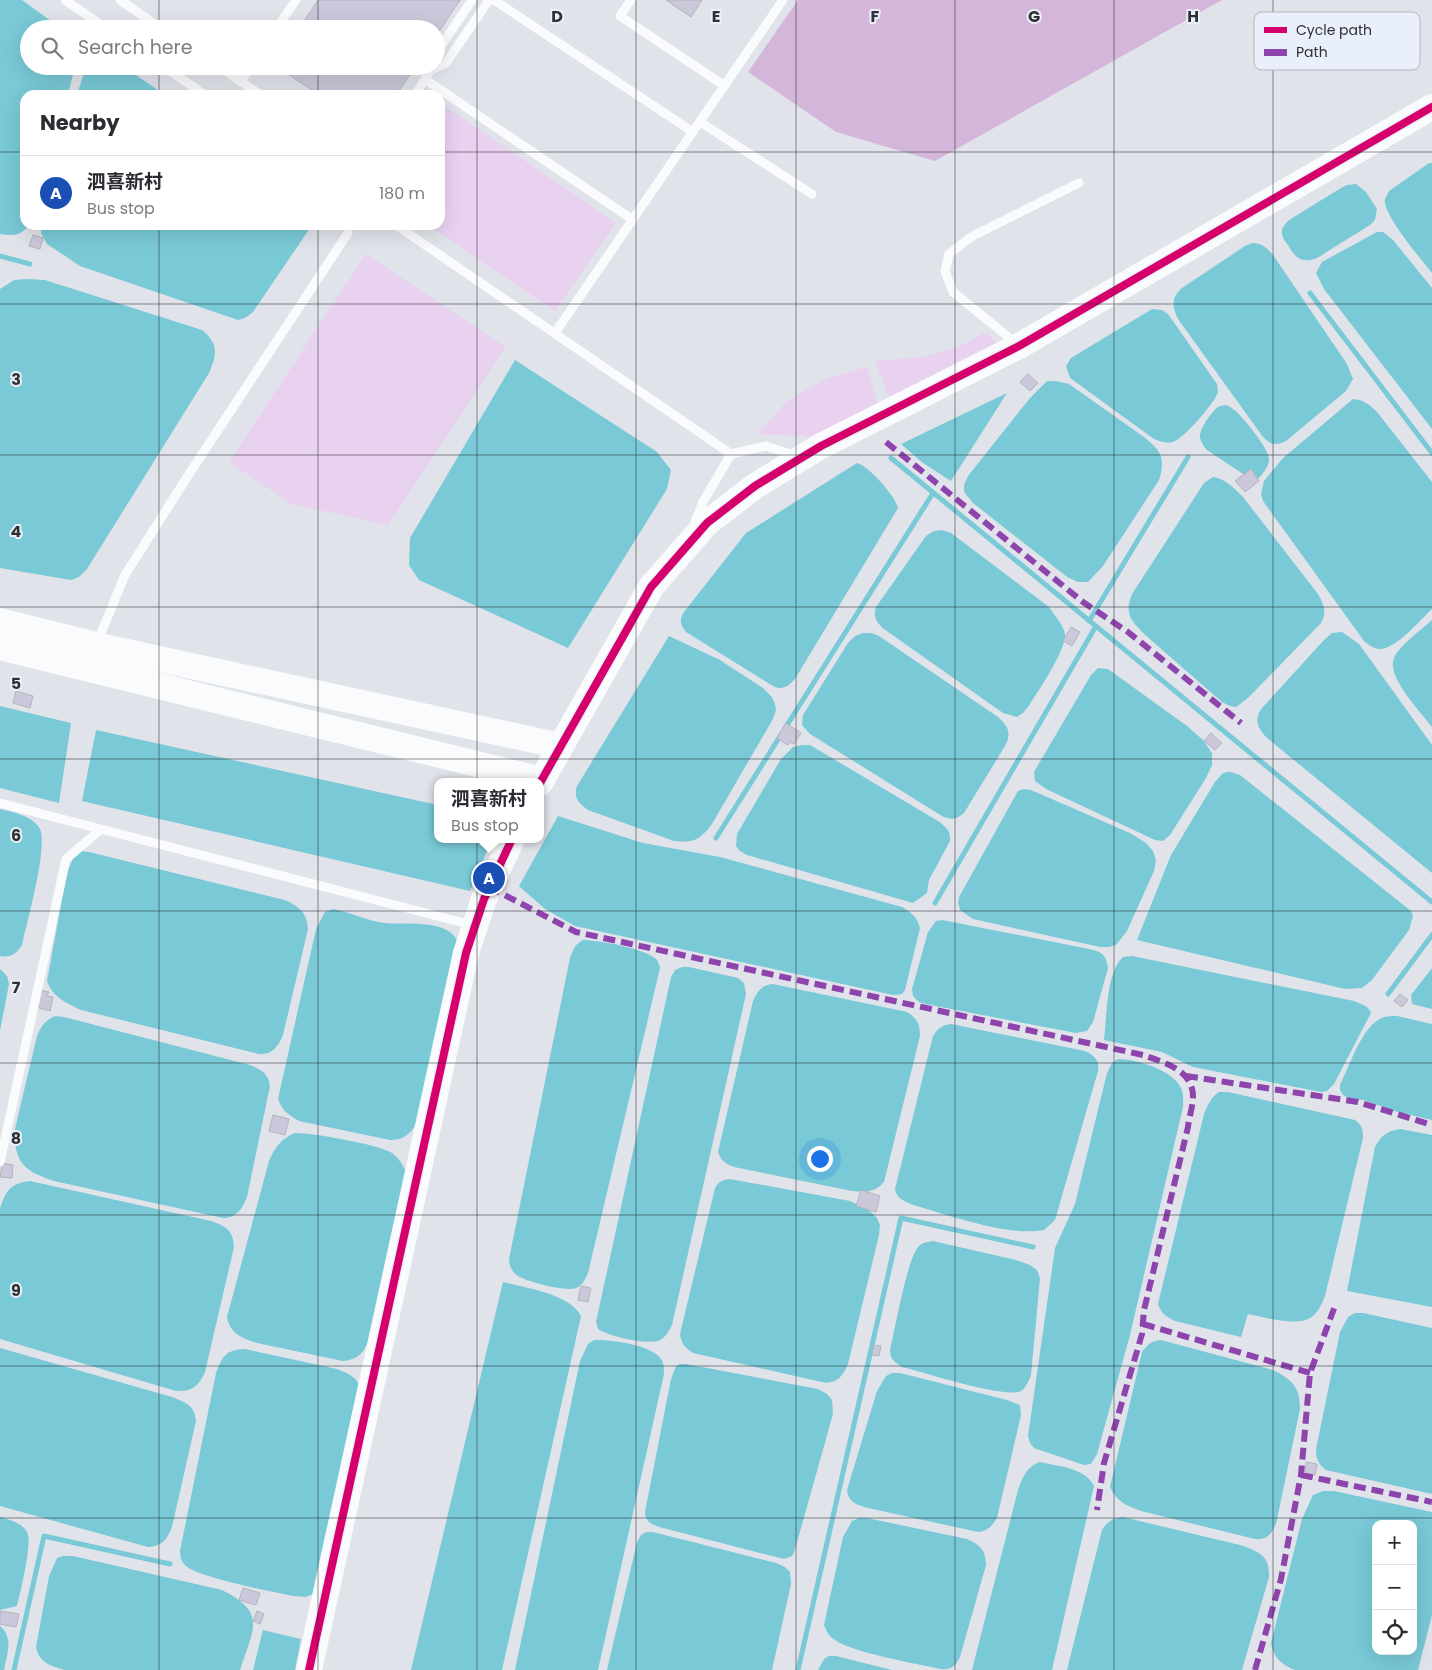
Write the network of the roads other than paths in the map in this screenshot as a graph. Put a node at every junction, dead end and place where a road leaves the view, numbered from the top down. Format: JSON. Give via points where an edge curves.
{"nodes":[{"id":1,"x":65,"y":0,"type":"edge"},
{"id":2,"x":120,"y":0,"type":"edge"},
{"id":3,"x":296,"y":0,"type":"edge"},
{"id":4,"x":472,"y":0,"type":"edge"},
{"id":5,"x":489,"y":0,"type":"edge"},
{"id":6,"x":494,"y":0,"type":"edge"},
{"id":7,"x":631,"y":0,"type":"edge"},
{"id":8,"x":783,"y":0,"type":"edge"},
{"id":9,"x":95,"y":20,"type":"edge"},
{"id":10,"x":149,"y":20,"type":"edge"},
{"id":11,"x":282,"y":20,"type":"edge"},
{"id":12,"x":445,"y":40,"type":"edge"},
{"id":13,"x":445,"y":63,"type":"edge"},
{"id":14,"x":176,"y":75,"type":"edge"},
{"id":15,"x":231,"y":75,"type":"edge"},
{"id":16,"x":245,"y":75,"type":"edge"},
{"id":17,"x":429,"y":75,"type":"edge"},
{"id":18,"x":426,"y":80,"type":"junction"},
{"id":19,"x":241,"y":82,"type":"junction"},
{"id":20,"x":725,"y":86,"type":"junction"},
{"id":21,"x":198,"y":90,"type":"edge"},
{"id":22,"x":253,"y":90,"type":"edge"},
{"id":23,"x":419,"y":90,"type":"edge"},
{"id":24,"x":441,"y":90,"type":"edge"},
{"id":25,"x":445,"y":93,"type":"edge"},
{"id":26,"x":1432,"y":107,"type":"edge"},
{"id":27,"x":700,"y":122,"type":"junction"},
{"id":28,"x":693,"y":132,"type":"junction"},
{"id":29,"x":1079,"y":183,"type":"dead end"},
{"id":30,"x":812,"y":194,"type":"dead end"},
{"id":31,"x":633,"y":220,"type":"junction"},
{"id":32,"x":403,"y":230,"type":"edge"},
{"id":33,"x":348,"y":233,"type":"dead end"},
{"id":34,"x":556,"y":333,"type":"junction"},
{"id":35,"x":1019,"y":346,"type":"junction"},
{"id":36,"x":731,"y":454,"type":"junction"},
{"id":37,"x":802,"y":457,"type":"junction"},
{"id":38,"x":684,"y":549,"type":"junction"},
{"id":39,"x":0,"y":621,"type":"edge"},
{"id":40,"x":96,"y":645,"type":"junction"},
{"id":41,"x":0,"y":647,"type":"edge"},
{"id":42,"x":561,"y":746,"type":"junction"},
{"id":43,"x":525,"y":778,"type":"edge"},
{"id":44,"x":543,"y":778,"type":"edge"},
{"id":45,"x":0,"y":803,"type":"edge"},
{"id":46,"x":101,"y":829,"type":"junction"},
{"id":47,"x":510,"y":843,"type":"edge"},
{"id":48,"x":475,"y":926,"type":"junction"},
{"id":49,"x":0,"y":1162,"type":"edge"},
{"id":50,"x":309,"y":1670,"type":"edge"}],
"edges":[{"from":1,"to":9,"type":"lane"},
{"from":2,"to":10,"type":"lane"},
{"from":3,"to":11,"type":"lane"},
{"from":4,"to":12,"type":"lane"},
{"from":5,"to":13,"type":"lane"},
{"from":6,"to":28,"type":"lane"},
{"from":7,"to":20,"type":"lane","via":[[620,16]]},
{"from":8,"to":20,"type":"lane"},
{"from":14,"to":21,"type":"lane"},
{"from":15,"to":19,"type":"lane"},
{"from":16,"to":19,"type":"lane"},
{"from":17,"to":18,"type":"lane"},
{"from":18,"to":23,"type":"lane"},
{"from":18,"to":24,"type":"lane"},
{"from":19,"to":22,"type":"lane"},
{"from":20,"to":27,"type":"lane"},
{"from":25,"to":31,"type":"lane"},
{"from":26,"to":35,"type":"street"},
{"from":27,"to":28,"type":"lane"},
{"from":27,"to":30,"type":"lane"},
{"from":28,"to":31,"type":"lane"},
{"from":29,"to":35,"type":"lane","via":[[971,237],[949,254],[945,271],[953,292]]},
{"from":31,"to":34,"type":"lane"},
{"from":32,"to":34,"type":"lane"},
{"from":33,"to":40,"type":"lane","via":[[125,575]]},
{"from":34,"to":36,"type":"lane"},
{"from":35,"to":37,"type":"street"},
{"from":36,"to":37,"type":"lane","via":[[766,446]]},
{"from":36,"to":38,"type":"lane","via":[[703,502]]},
{"from":37,"to":38,"type":"street","via":[[755,486],[714,518]]},
{"from":38,"to":42,"type":"street","via":[[650,587]]},
{"from":39,"to":40,"type":"street"},
{"from":40,"to":42,"type":"street"},
{"from":41,"to":43,"type":"street"},
{"from":42,"to":44,"type":"street"},
{"from":45,"to":46,"type":"lane"},
{"from":46,"to":48,"type":"lane"},
{"from":46,"to":49,"type":"lane","via":[[66,859]]},
{"from":47,"to":48,"type":"street"},
{"from":48,"to":50,"type":"street","via":[[466,953]]}]}
